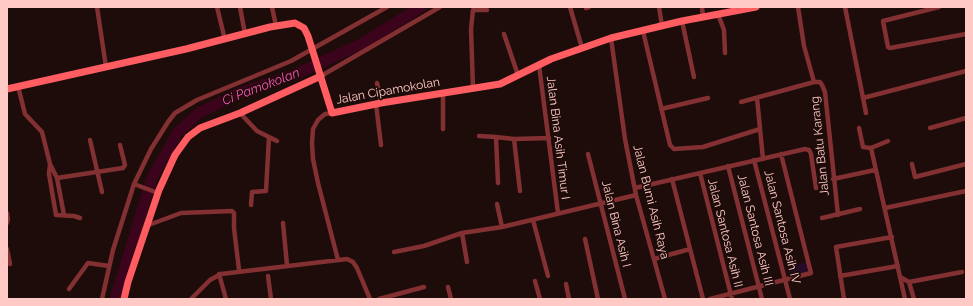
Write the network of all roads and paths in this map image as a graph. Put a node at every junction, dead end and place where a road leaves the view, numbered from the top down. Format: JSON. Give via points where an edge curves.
{"nodes":[{"id":1,"x":96,"y":7,"type":"edge"},
{"id":2,"x":217,"y":7,"type":"edge"},
{"id":3,"x":240,"y":7,"type":"edge"},
{"id":4,"x":272,"y":7,"type":"edge"},
{"id":5,"x":387,"y":7,"type":"edge"},
{"id":6,"x":440,"y":7,"type":"edge"},
{"id":7,"x":570,"y":7,"type":"edge"},
{"id":8,"x":659,"y":7,"type":"edge"},
{"id":9,"x":702,"y":7,"type":"edge"},
{"id":10,"x":756,"y":7,"type":"edge"},
{"id":11,"x":845,"y":7,"type":"edge"},
{"id":12,"x":938,"y":7,"type":"edge"},
{"id":13,"x":798,"y":8,"type":"edge"},
{"id":14,"x":737,"y":9,"type":"edge"},
{"id":15,"x":487,"y":10,"type":"dead end"},
{"id":16,"x":718,"y":14,"type":"junction"},
{"id":17,"x":703,"y":17,"type":"junction"},
{"id":18,"x":682,"y":21,"type":"junction"},
{"id":19,"x":276,"y":26,"type":"junction"},
{"id":20,"x":662,"y":26,"type":"junction"},
{"id":21,"x":643,"y":31,"type":"junction"},
{"id":22,"x":245,"y":34,"type":"junction"},
{"id":23,"x":504,"y":34,"type":"dead end"},
{"id":24,"x":966,"y":34,"type":"edge"},
{"id":25,"x":611,"y":38,"type":"junction"},
{"id":26,"x":224,"y":40,"type":"junction"},
{"id":27,"x":582,"y":48,"type":"junction"},
{"id":28,"x":314,"y":52,"type":"junction"},
{"id":29,"x":725,"y":53,"type":"dead end"},
{"id":30,"x":539,"y":65,"type":"junction"},
{"id":31,"x":106,"y":67,"type":"junction"},
{"id":32,"x":966,"y":71,"type":"edge"},
{"id":33,"x":320,"y":73,"type":"junction"},
{"id":34,"x":518,"y":75,"type":"junction"},
{"id":35,"x":694,"y":77,"type":"dead end"},
{"id":36,"x":814,"y":82,"type":"junction"},
{"id":37,"x":377,"y":83,"type":"dead end"},
{"id":38,"x":18,"y":86,"type":"junction"},
{"id":39,"x":473,"y":88,"type":"junction"},
{"id":40,"x":7,"y":89,"type":"edge"},
{"id":41,"x":443,"y":93,"type":"junction"},
{"id":42,"x":708,"y":98,"type":"dead end"},
{"id":43,"x":757,"y":98,"type":"junction"},
{"id":44,"x":863,"y":98,"type":"junction"},
{"id":45,"x":741,"y":102,"type":"dead end"},
{"id":46,"x":379,"y":103,"type":"junction"},
{"id":47,"x":661,"y":110,"type":"junction"},
{"id":48,"x":240,"y":113,"type":"junction"},
{"id":49,"x":332,"y":113,"type":"junction"},
{"id":50,"x":866,"y":113,"type":"dead end"},
{"id":51,"x":966,"y":118,"type":"edge"},
{"id":52,"x":859,"y":128,"type":"dead end"},
{"id":53,"x":930,"y":128,"type":"dead end"},
{"id":54,"x":443,"y":129,"type":"dead end"},
{"id":55,"x":760,"y":129,"type":"junction"},
{"id":56,"x":479,"y":136,"type":"dead end"},
{"id":57,"x":269,"y":137,"type":"junction"},
{"id":58,"x":496,"y":137,"type":"junction"},
{"id":59,"x":549,"y":138,"type":"junction"},
{"id":60,"x":514,"y":139,"type":"junction"},
{"id":61,"x":90,"y":140,"type":"dead end"},
{"id":62,"x":277,"y":141,"type":"dead end"},
{"id":63,"x":888,"y":141,"type":"dead end"},
{"id":64,"x":381,"y":145,"type":"dead end"},
{"id":65,"x":120,"y":146,"type":"dead end"},
{"id":66,"x":871,"y":148,"type":"junction"},
{"id":67,"x":588,"y":154,"type":"dead end"},
{"id":68,"x":781,"y":154,"type":"junction"},
{"id":69,"x":763,"y":158,"type":"junction"},
{"id":70,"x":754,"y":160,"type":"junction"},
{"id":71,"x":50,"y":164,"type":"junction"},
{"id":72,"x":912,"y":164,"type":"dead end"},
{"id":73,"x":966,"y":164,"type":"edge"},
{"id":74,"x":728,"y":166,"type":"junction"},
{"id":75,"x":875,"y":170,"type":"junction"},
{"id":76,"x":99,"y":173,"type":"junction"},
{"id":77,"x":700,"y":173,"type":"junction"},
{"id":78,"x":57,"y":178,"type":"junction"},
{"id":79,"x":672,"y":179,"type":"junction"},
{"id":80,"x":833,"y":179,"type":"junction"},
{"id":81,"x":498,"y":183,"type":"dead end"},
{"id":82,"x":137,"y":186,"type":"junction"},
{"id":83,"x":635,"y":188,"type":"junction"},
{"id":84,"x":816,"y":188,"type":"dead end"},
{"id":85,"x":102,"y":192,"type":"dead end"},
{"id":86,"x":520,"y":192,"type":"dead end"},
{"id":87,"x":966,"y":192,"type":"edge"},
{"id":88,"x":155,"y":193,"type":"junction"},
{"id":89,"x":636,"y":194,"type":"junction"},
{"id":90,"x":600,"y":202,"type":"junction"},
{"id":91,"x":497,"y":204,"type":"dead end"},
{"id":92,"x":251,"y":205,"type":"dead end"},
{"id":93,"x":885,"y":208,"type":"junction"},
{"id":94,"x":860,"y":209,"type":"dead end"},
{"id":95,"x":7,"y":213,"type":"edge"},
{"id":96,"x":558,"y":213,"type":"junction"},
{"id":97,"x":838,"y":214,"type":"junction"},
{"id":98,"x":64,"y":215,"type":"junction"},
{"id":99,"x":80,"y":218,"type":"dead end"},
{"id":100,"x":822,"y":218,"type":"dead end"},
{"id":101,"x":534,"y":220,"type":"junction"},
{"id":102,"x":7,"y":223,"type":"edge"},
{"id":103,"x":283,"y":223,"type":"dead end"},
{"id":104,"x":146,"y":226,"type":"junction"},
{"id":105,"x":502,"y":227,"type":"junction"},
{"id":106,"x":462,"y":233,"type":"junction"},
{"id":107,"x":892,"y":237,"type":"junction"},
{"id":108,"x":585,"y":239,"type":"dead end"},
{"id":109,"x":7,"y":249,"type":"edge"},
{"id":110,"x":690,"y":249,"type":"junction"},
{"id":111,"x":394,"y":252,"type":"dead end"},
{"id":112,"x":654,"y":259,"type":"junction"},
{"id":113,"x":338,"y":260,"type":"junction"},
{"id":114,"x":467,"y":262,"type":"dead end"},
{"id":115,"x":10,"y":264,"type":"dead end"},
{"id":116,"x":287,"y":265,"type":"junction"},
{"id":117,"x":109,"y":266,"type":"junction"},
{"id":118,"x":898,"y":266,"type":"junction"},
{"id":119,"x":239,"y":270,"type":"junction"},
{"id":120,"x":962,"y":272,"type":"dead end"},
{"id":121,"x":219,"y":274,"type":"junction"},
{"id":122,"x":268,"y":276,"type":"dead end"},
{"id":123,"x":548,"y":276,"type":"dead end"},
{"id":124,"x":840,"y":276,"type":"junction"},
{"id":125,"x":900,"y":277,"type":"junction"},
{"id":126,"x":785,"y":280,"type":"junction"},
{"id":127,"x":535,"y":281,"type":"dead end"},
{"id":128,"x":908,"y":282,"type":"junction"},
{"id":129,"x":566,"y":284,"type":"dead end"},
{"id":130,"x":448,"y":286,"type":"dead end"},
{"id":131,"x":759,"y":286,"type":"junction"},
{"id":132,"x":424,"y":287,"type":"dead end"},
{"id":133,"x":69,"y":289,"type":"dead end"},
{"id":134,"x":730,"y":294,"type":"junction"},
{"id":135,"x":102,"y":299,"type":"edge"},
{"id":136,"x":124,"y":299,"type":"edge"},
{"id":137,"x":191,"y":299,"type":"edge"},
{"id":138,"x":226,"y":299,"type":"edge"},
{"id":139,"x":271,"y":299,"type":"edge"},
{"id":140,"x":370,"y":299,"type":"edge"},
{"id":141,"x":379,"y":299,"type":"edge"},
{"id":142,"x":451,"y":299,"type":"edge"},
{"id":143,"x":540,"y":299,"type":"edge"},
{"id":144,"x":569,"y":299,"type":"edge"},
{"id":145,"x":598,"y":299,"type":"edge"},
{"id":146,"x":625,"y":299,"type":"edge"},
{"id":147,"x":665,"y":299,"type":"edge"},
{"id":148,"x":703,"y":299,"type":"edge"},
{"id":149,"x":710,"y":299,"type":"edge"},
{"id":150,"x":732,"y":299,"type":"edge"},
{"id":151,"x":762,"y":299,"type":"edge"},
{"id":152,"x":790,"y":299,"type":"edge"},
{"id":153,"x":844,"y":299,"type":"edge"},
{"id":154,"x":905,"y":299,"type":"edge"},
{"id":155,"x":914,"y":299,"type":"edge"}],
"edges":[{"from":1,"to":31,"type":"street"},
{"from":2,"to":26,"type":"street"},
{"from":3,"to":22,"type":"street"},
{"from":4,"to":19,"type":"street"},
{"from":5,"to":28,"type":"street"},
{"from":6,"to":33,"type":"street"},
{"from":7,"to":27,"type":"street"},
{"from":8,"to":20,"type":"street"},
{"from":9,"to":17,"type":"street"},
{"from":10,"to":14,"type":"street","name":"Jalan Cipamokolan"},
{"from":11,"to":44,"type":"street"},
{"from":12,"to":24,"type":"street","via":[[883,21],[888,47]]},
{"from":13,"to":36,"type":"street","name":"Jalan Batu Karang","via":[[804,46]]},
{"from":14,"to":16,"type":"street","name":"Jalan Cipamokolan"},
{"from":15,"to":39,"type":"street","via":[[473,10]]},
{"from":16,"to":17,"type":"street","name":"Jalan Cipamokolan"},
{"from":16,"to":29,"type":"street","via":[[724,30]]},
{"from":17,"to":18,"type":"street","name":"Jalan Cipamokolan"},
{"from":18,"to":20,"type":"street","name":"Jalan Cipamokolan"},
{"from":18,"to":35,"type":"street"},
{"from":19,"to":22,"type":"street","name":"Jalan Cipamokolan"},
{"from":19,"to":28,"type":"street","name":"Jalan Cipamokolan","via":[[299,25],[306,32]]},
{"from":20,"to":21,"type":"street","name":"Jalan Cipamokolan"},
{"from":21,"to":25,"type":"street","name":"Jalan Cipamokolan"},
{"from":21,"to":47,"type":"street"},
{"from":22,"to":26,"type":"street","name":"Jalan Cipamokolan"},
{"from":23,"to":34,"type":"street"},
{"from":25,"to":27,"type":"street","name":"Jalan Cipamokolan"},
{"from":25,"to":83,"type":"street","name":"Jalan Bumi Asih Raya","via":[[624,139]]},
{"from":26,"to":31,"type":"street","name":"Jalan Cipamokolan"},
{"from":27,"to":30,"type":"street","name":"Jalan Cipamokolan"},
{"from":28,"to":33,"type":"street","name":"Jalan Cipamokolan"},
{"from":28,"to":82,"type":"street","via":[[175,113],[161,132]]},
{"from":30,"to":34,"type":"street","name":"Jalan Cipamokolan"},
{"from":30,"to":59,"type":"street","name":"Jalan Bina Asih Timur I"},
{"from":31,"to":38,"type":"street","name":"Jalan Cipamokolan"},
{"from":32,"to":44,"type":"street"},
{"from":33,"to":48,"type":"street"},
{"from":33,"to":49,"type":"street","name":"Jalan Cipamokolan"},
{"from":34,"to":39,"type":"street","name":"Jalan Cipamokolan","via":[[500,84]]},
{"from":36,"to":43,"type":"street","name":"Jalan Batu Karang"},
{"from":36,"to":80,"type":"street","name":"Jalan Batu Karang","via":[[820,82],[824,92]]},
{"from":37,"to":46,"type":"street"},
{"from":38,"to":40,"type":"street","name":"Jalan Cipamokolan"},
{"from":38,"to":71,"type":"street","via":[[23,110],[42,132]]},
{"from":39,"to":41,"type":"street","name":"Jalan Cipamokolan"},
{"from":41,"to":46,"type":"street","name":"Jalan Cipamokolan"},
{"from":41,"to":54,"type":"street"},
{"from":42,"to":47,"type":"street"},
{"from":43,"to":45,"type":"street","name":"Jalan Batu Karang"},
{"from":43,"to":55,"type":"street"},
{"from":44,"to":50,"type":"street"},
{"from":46,"to":49,"type":"street","name":"Jalan Cipamokolan"},
{"from":46,"to":64,"type":"street"},
{"from":47,"to":55,"type":"street","via":[[670,145],[674,148],[703,147]]},
{"from":48,"to":57,"type":"street","via":[[257,131]]},
{"from":48,"to":88,"type":"street","via":[[200,128],[188,137],[175,155]]},
{"from":49,"to":113,"type":"street","via":[[325,114],[318,120],[313,129],[312,143],[318,184]]},
{"from":51,"to":53,"type":"street"},
{"from":52,"to":66,"type":"street","via":[[864,147]]},
{"from":55,"to":69,"type":"street"},
{"from":56,"to":58,"type":"street"},
{"from":57,"to":62,"type":"street"},
{"from":57,"to":92,"type":"street","via":[[266,191],[252,192]]},
{"from":58,"to":60,"type":"street"},
{"from":58,"to":81,"type":"street"},
{"from":59,"to":60,"type":"street"},
{"from":59,"to":96,"type":"street","name":"Jalan Bina Asih Timur I"},
{"from":60,"to":86,"type":"street"},
{"from":61,"to":76,"type":"street"},
{"from":63,"to":66,"type":"street"},
{"from":65,"to":76,"type":"street","via":[[124,167]]},
{"from":66,"to":75,"type":"street"},
{"from":67,"to":90,"type":"street","name":"Jalan Bina Asih I"},
{"from":68,"to":69,"type":"street"},
{"from":68,"to":84,"type":"street","via":[[809,150]]},
{"from":68,"to":126,"type":"street","via":[[811,273]]},
{"from":69,"to":70,"type":"street"},
{"from":70,"to":74,"type":"street"},
{"from":70,"to":126,"type":"street","name":"Jalan Santosa Asih IV"},
{"from":71,"to":78,"type":"street"},
{"from":71,"to":98,"type":"street","via":[[49,174],[55,213],[58,217]]},
{"from":72,"to":73,"type":"street","via":[[915,177]]},
{"from":74,"to":77,"type":"street"},
{"from":74,"to":131,"type":"street","name":"Jalan Santosa Asih III"},
{"from":75,"to":80,"type":"street"},
{"from":75,"to":93,"type":"street"},
{"from":76,"to":78,"type":"street"},
{"from":76,"to":85,"type":"street"},
{"from":77,"to":79,"type":"street"},
{"from":77,"to":134,"type":"street","name":"Jalan Santosa Asih II"},
{"from":78,"to":98,"type":"street"},
{"from":79,"to":83,"type":"street"},
{"from":79,"to":110,"type":"street"},
{"from":80,"to":97,"type":"street","name":"Jalan Batu Karang"},
{"from":82,"to":88,"type":"street"},
{"from":82,"to":117,"type":"street"},
{"from":83,"to":89,"type":"street","name":"Jalan Bumi Asih Raya"},
{"from":87,"to":93,"type":"street"},
{"from":88,"to":104,"type":"street"},
{"from":89,"to":90,"type":"street"},
{"from":89,"to":112,"type":"street","name":"Jalan Bumi Asih Raya"},
{"from":90,"to":96,"type":"street"},
{"from":90,"to":146,"type":"street","name":"Jalan Bina Asih I"},
{"from":91,"to":105,"type":"street"},
{"from":93,"to":107,"type":"street"},
{"from":94,"to":97,"type":"street"},
{"from":95,"to":102,"type":"street"},
{"from":96,"to":101,"type":"street"},
{"from":97,"to":100,"type":"street"},
{"from":98,"to":99,"type":"street"},
{"from":101,"to":105,"type":"street"},
{"from":101,"to":123,"type":"street"},
{"from":103,"to":116,"type":"street"},
{"from":104,"to":119,"type":"street","via":[[181,213],[232,211]]},
{"from":104,"to":136,"type":"street"},
{"from":105,"to":106,"type":"street"},
{"from":106,"to":111,"type":"street","via":[[424,246]]},
{"from":106,"to":114,"type":"street"},
{"from":107,"to":118,"type":"street"},
{"from":107,"to":124,"type":"street","via":[[836,247]]},
{"from":108,"to":145,"type":"street"},
{"from":109,"to":115,"type":"street"},
{"from":110,"to":112,"type":"street"},
{"from":110,"to":148,"type":"street"},
{"from":112,"to":147,"type":"street","name":"Jalan Bumi Asih Raya"},
{"from":113,"to":116,"type":"street"},
{"from":113,"to":140,"type":"street","via":[[347,259],[353,262]]},
{"from":116,"to":119,"type":"street"},
{"from":117,"to":133,"type":"street","via":[[88,263]]},
{"from":117,"to":135,"type":"street"},
{"from":118,"to":124,"type":"street"},
{"from":118,"to":125,"type":"street"},
{"from":119,"to":121,"type":"street"},
{"from":120,"to":128,"type":"street"},
{"from":121,"to":137,"type":"street"},
{"from":121,"to":138,"type":"street"},
{"from":122,"to":139,"type":"street"},
{"from":124,"to":153,"type":"street"},
{"from":125,"to":128,"type":"street"},
{"from":125,"to":154,"type":"street"},
{"from":126,"to":131,"type":"street"},
{"from":126,"to":152,"type":"street","name":"Jalan Santosa Asih IV"},
{"from":127,"to":143,"type":"street"},
{"from":128,"to":155,"type":"street"},
{"from":129,"to":144,"type":"street"},
{"from":130,"to":142,"type":"street"},
{"from":131,"to":134,"type":"street"},
{"from":131,"to":151,"type":"street","name":"Jalan Santosa Asih III"},
{"from":132,"to":141,"type":"street"},
{"from":134,"to":149,"type":"street"},
{"from":134,"to":150,"type":"street","name":"Jalan Santosa Asih II"}]}
